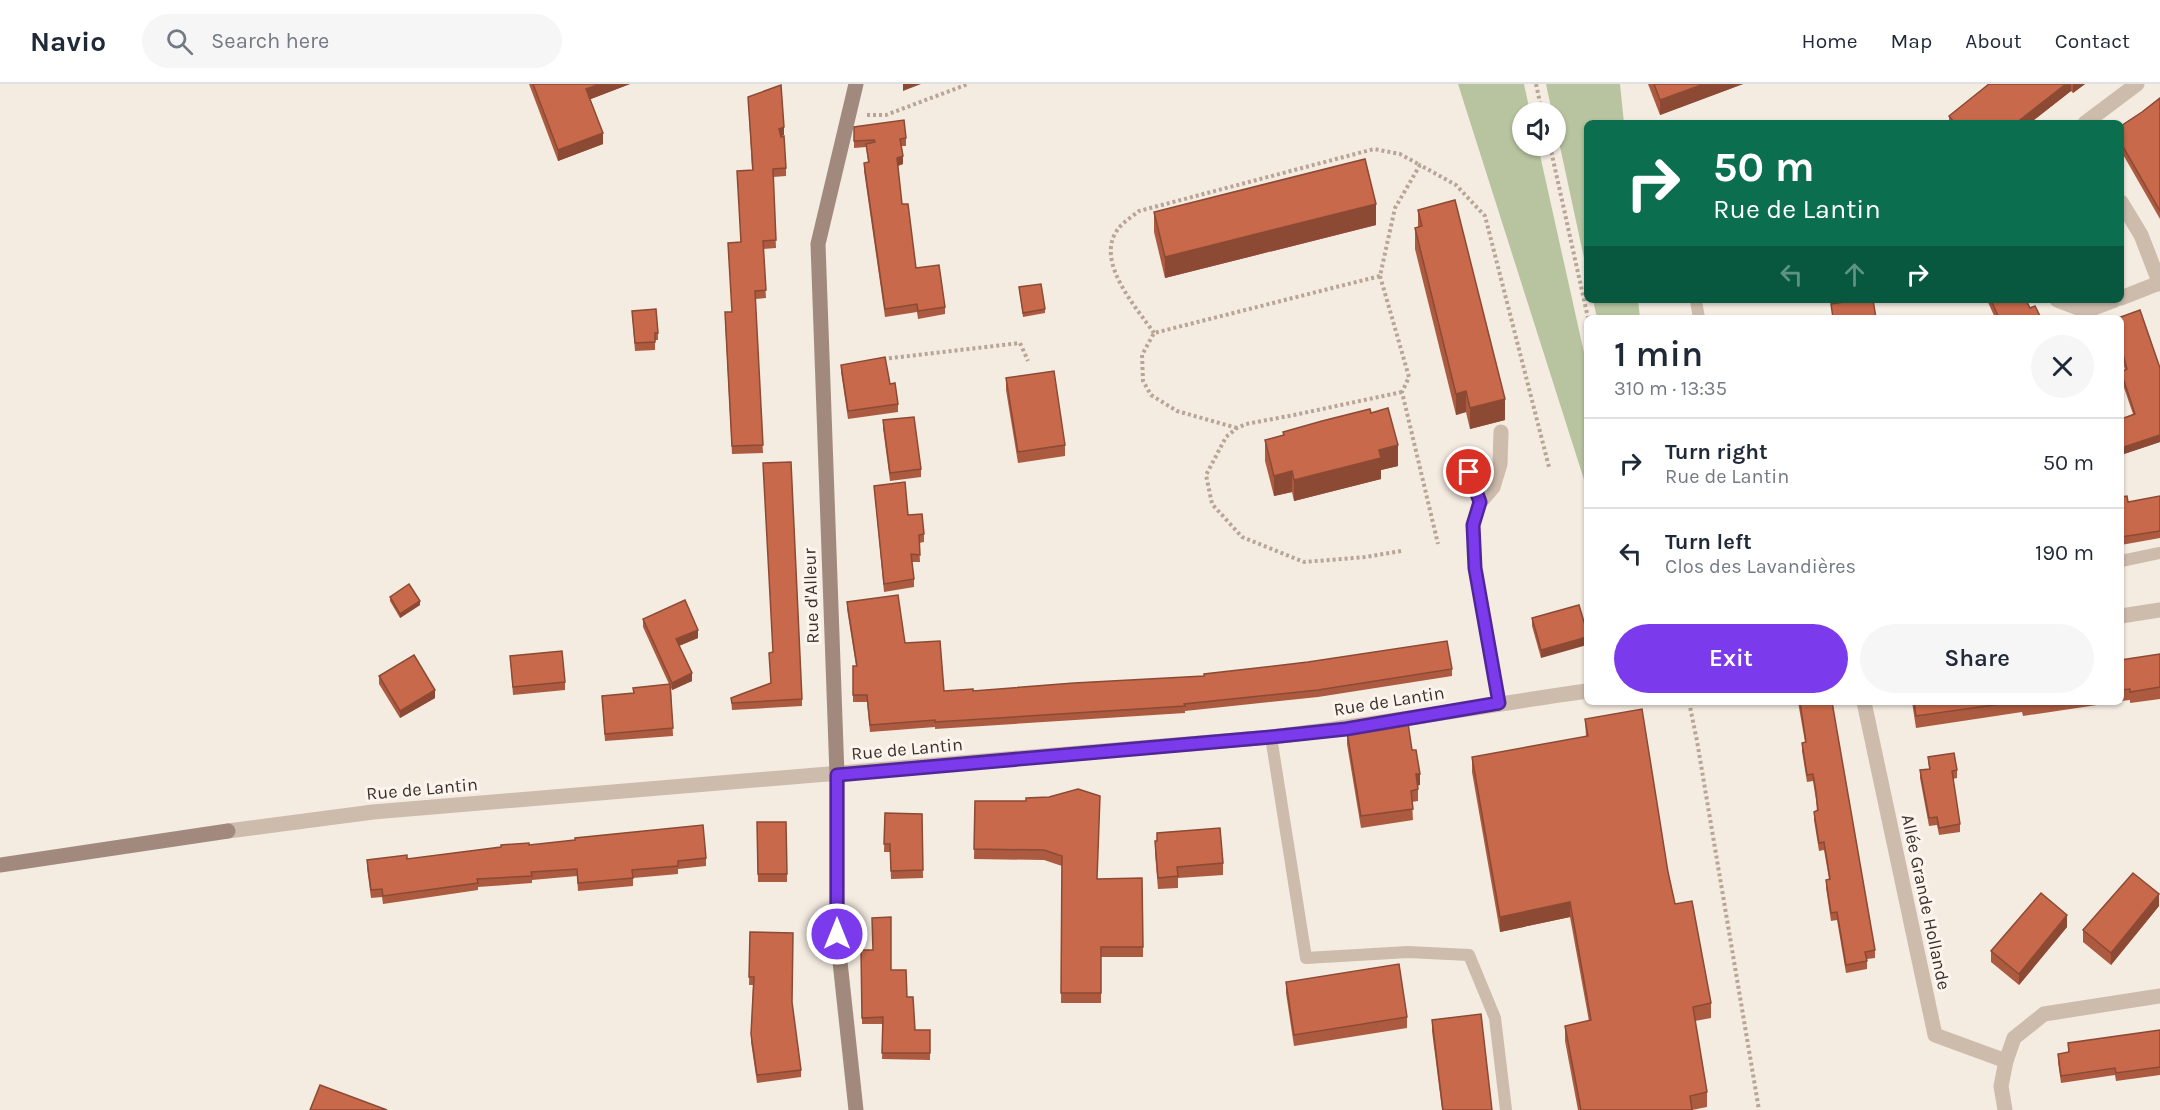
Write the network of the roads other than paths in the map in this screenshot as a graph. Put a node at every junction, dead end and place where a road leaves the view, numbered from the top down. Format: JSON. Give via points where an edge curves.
{"nodes":[{"id":1,"x":856,"y":84,"type":"edge"},
{"id":2,"x":2137,"y":84,"type":"edge"},
{"id":3,"x":2089,"y":120,"type":"edge"},
{"id":4,"x":2124,"y":207,"type":"edge"},
{"id":5,"x":2160,"y":284,"type":"edge"},
{"id":6,"x":2124,"y":297,"type":"edge"},
{"id":7,"x":2065,"y":303,"type":"edge"},
{"id":8,"x":2107,"y":303,"type":"edge"},
{"id":9,"x":1501,"y":432,"type":"edge"},
{"id":10,"x":1454,"y":460,"type":"dead end"},
{"id":11,"x":1480,"y":502,"type":"junction"},
{"id":12,"x":2160,"y":553,"type":"edge"},
{"id":13,"x":2124,"y":560,"type":"edge"},
{"id":14,"x":2160,"y":610,"type":"edge"},
{"id":15,"x":2124,"y":616,"type":"edge"},
{"id":16,"x":1584,"y":691,"type":"edge"},
{"id":17,"x":1499,"y":703,"type":"junction"},
{"id":18,"x":1865,"y":705,"type":"edge"},
{"id":19,"x":1271,"y":737,"type":"junction"},
{"id":20,"x":837,"y":775,"type":"junction"},
{"id":21,"x":0,"y":865,"type":"edge"},
{"id":22,"x":2160,"y":996,"type":"edge"},
{"id":23,"x":2006,"y":1061,"type":"junction"},
{"id":24,"x":856,"y":1110,"type":"edge"},
{"id":25,"x":1506,"y":1110,"type":"edge"},
{"id":26,"x":2005,"y":1110,"type":"edge"}],
"edges":[{"from":1,"to":20,"type":"street","name":"Rue d'Alleur","via":[[818,244]]},
{"from":2,"to":3,"type":"street"},
{"from":4,"to":5,"type":"street","via":[[2141,235]]},
{"from":5,"to":6,"type":"street"},
{"from":7,"to":8,"type":"street","via":[[2086,311]]},
{"from":9,"to":11,"type":"street","via":[[1500,464],[1493,487]]},
{"from":10,"to":11,"type":"lane","via":[[1469,472]]},
{"from":11,"to":17,"type":"lane","via":[[1473,525],[1475,568]]},
{"from":12,"to":13,"type":"lane"},
{"from":14,"to":15,"type":"street"},
{"from":16,"to":17,"type":"street","name":"Rue de Lantin"},
{"from":17,"to":19,"type":"street","name":"Rue de Lantin","via":[[1346,729]]},
{"from":18,"to":23,"type":"street","name":"Allée Grande Hollande","via":[[1935,1035]]},
{"from":19,"to":20,"type":"street","name":"Rue de Lantin"},
{"from":19,"to":25,"type":"lane","via":[[1306,958],[1408,952],[1469,955],[1495,1018]]},
{"from":20,"to":21,"type":"street","name":"Rue de Lantin","via":[[373,812]]},
{"from":20,"to":24,"type":"street","name":"Rue d'Alleur","via":[[837,934]]},
{"from":22,"to":23,"type":"street","via":[[2044,1014],[2014,1038]]},
{"from":23,"to":26,"type":"street","via":[[2001,1086]]}]}
